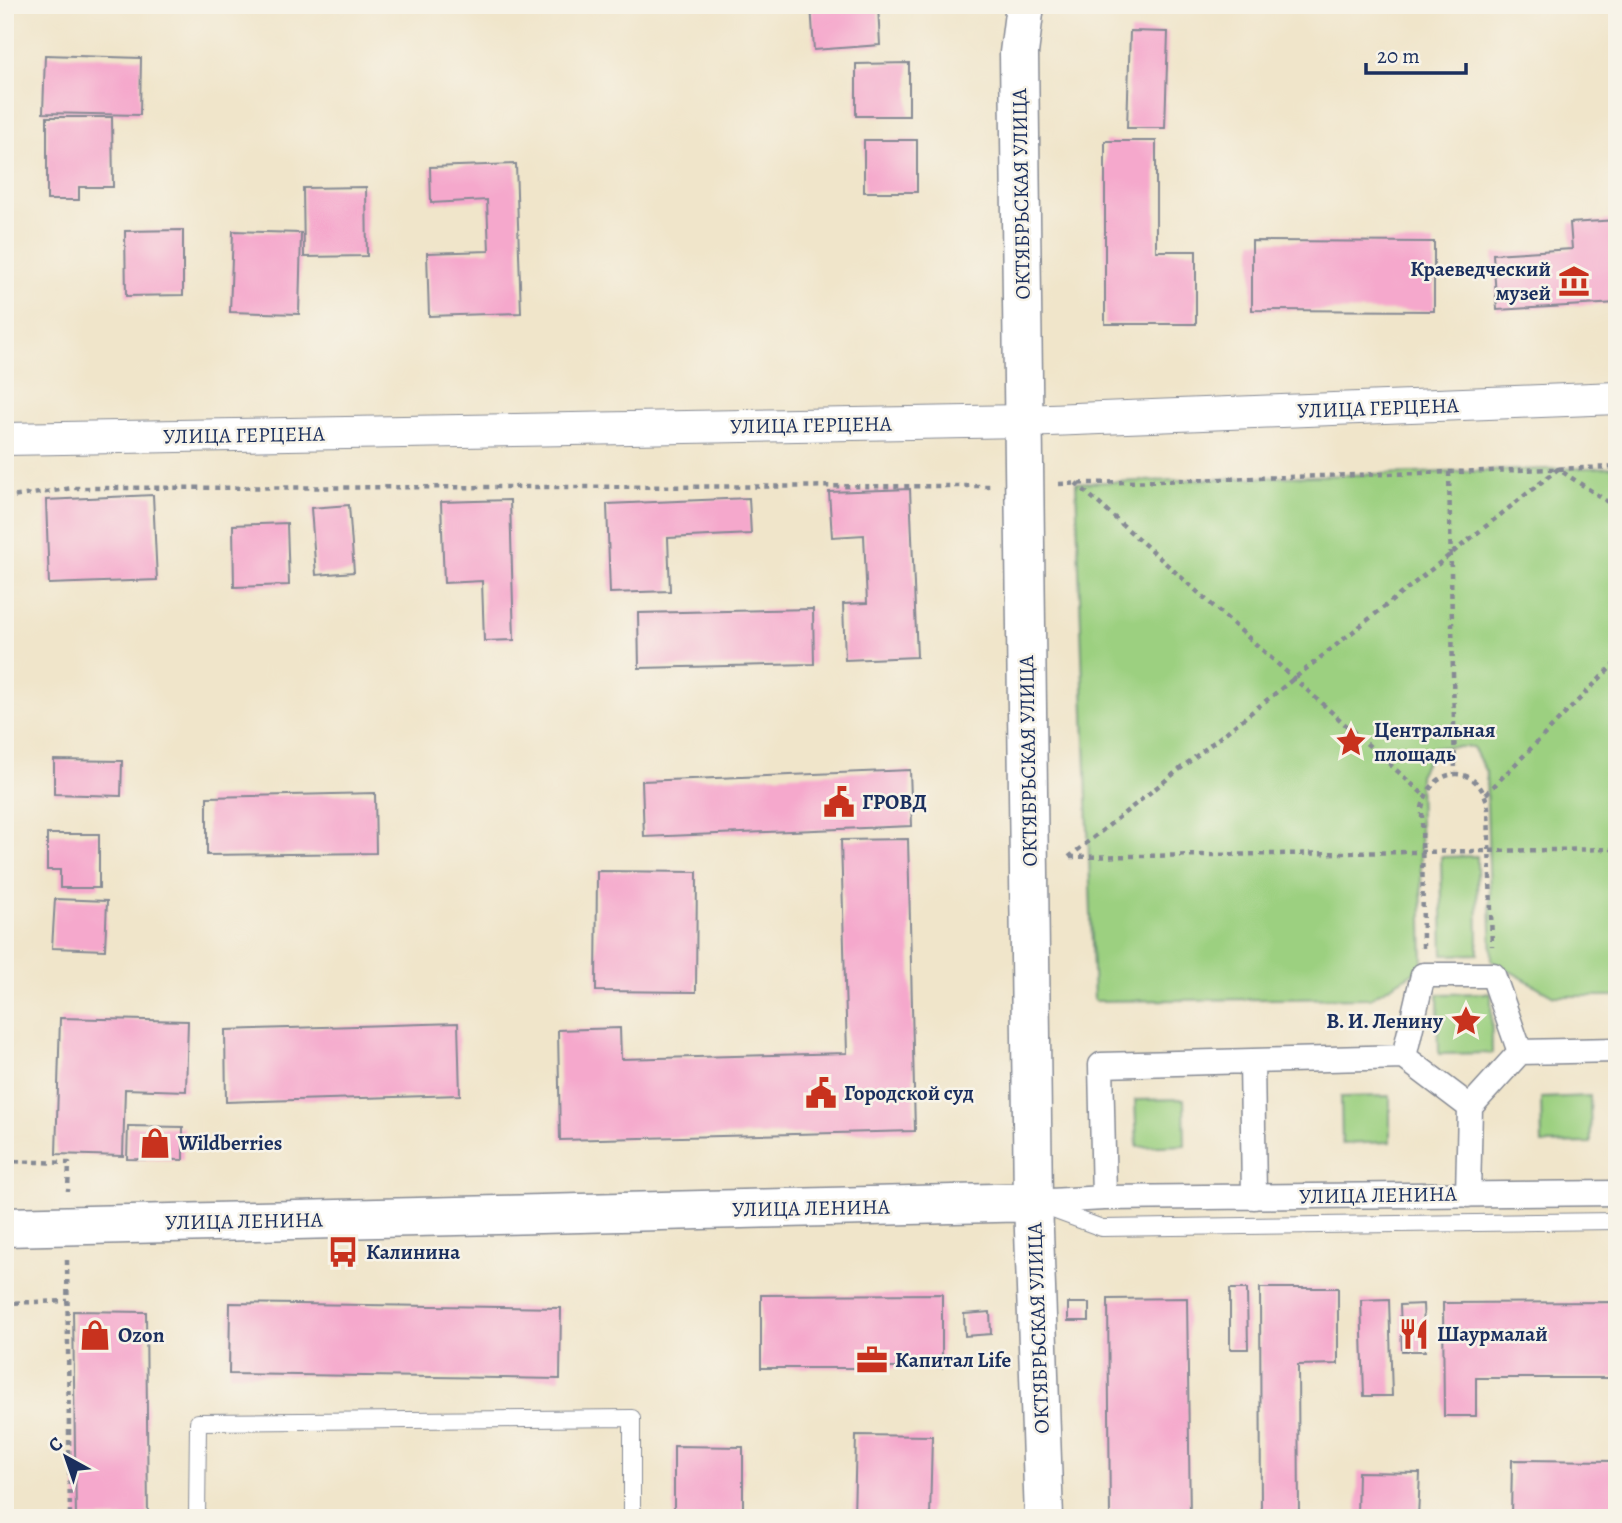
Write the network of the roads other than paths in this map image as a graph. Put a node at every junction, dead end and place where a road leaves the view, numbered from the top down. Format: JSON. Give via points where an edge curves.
{"nodes":[{"id":1,"x":1009,"y":5,"type":"edge"},
{"id":2,"x":1025,"y":5,"type":"edge"},
{"id":3,"x":1019,"y":53,"type":"junction"},
{"id":4,"x":1617,"y":398,"type":"edge"},
{"id":5,"x":1024,"y":421,"type":"junction"},
{"id":6,"x":5,"y":439,"type":"edge"},
{"id":7,"x":1617,"y":1050,"type":"edge"},
{"id":8,"x":1520,"y":1052,"type":"junction"},
{"id":9,"x":1404,"y":1057,"type":"junction"},
{"id":10,"x":1252,"y":1061,"type":"junction"},
{"id":11,"x":1470,"y":1107,"type":"junction"},
{"id":12,"x":1617,"y":1193,"type":"edge"},
{"id":13,"x":1468,"y":1195,"type":"junction"},
{"id":14,"x":1254,"y":1197,"type":"junction"},
{"id":15,"x":1104,"y":1198,"type":"junction"},
{"id":16,"x":1033,"y":1202,"type":"junction"},
{"id":17,"x":1617,"y":1221,"type":"edge"},
{"id":18,"x":5,"y":1227,"type":"edge"},
{"id":19,"x":197,"y":1518,"type":"edge"},
{"id":20,"x":632,"y":1518,"type":"edge"},
{"id":21,"x":1044,"y":1518,"type":"edge"}],
"edges":[{"from":1,"to":3,"type":"street"},
{"from":2,"to":3,"type":"street","name":"ОКТЯБРЬСКАЯ УЛИЦА"},
{"from":3,"to":5,"type":"street","name":"ОКТЯБРЬСКАЯ УЛИЦА"},
{"from":4,"to":5,"type":"street","name":"УЛИЦА ГЕРЦЕНА"},
{"from":5,"to":6,"type":"street","name":"УЛИЦА ГЕРЦЕНА"},
{"from":5,"to":16,"type":"street","name":"ОКТЯБРЬСКАЯ УЛИЦА"},
{"from":7,"to":8,"type":"street"},
{"from":8,"to":9,"type":"street","via":[[1493,975],[1423,975]]},
{"from":8,"to":11,"type":"street"},
{"from":9,"to":10,"type":"street"},
{"from":9,"to":11,"type":"street"},
{"from":10,"to":14,"type":"street"},
{"from":10,"to":15,"type":"street","via":[[1101,1065]]},
{"from":11,"to":13,"type":"street"},
{"from":12,"to":13,"type":"street","name":"УЛИЦА ЛЕНИНА"},
{"from":13,"to":14,"type":"street","name":"УЛИЦА ЛЕНИНА"},
{"from":14,"to":15,"type":"street","name":"УЛИЦА ЛЕНИНА"},
{"from":15,"to":16,"type":"street","name":"УЛИЦА ЛЕНИНА"},
{"from":16,"to":17,"type":"lane","via":[[1102,1228]]},
{"from":16,"to":18,"type":"street","name":"УЛИЦА ЛЕНИНА"},
{"from":16,"to":21,"type":"street","name":"ОКТЯБРЬСКАЯ УЛИЦА"},
{"from":19,"to":20,"type":"lane","via":[[198,1422],[632,1418]]}]}
